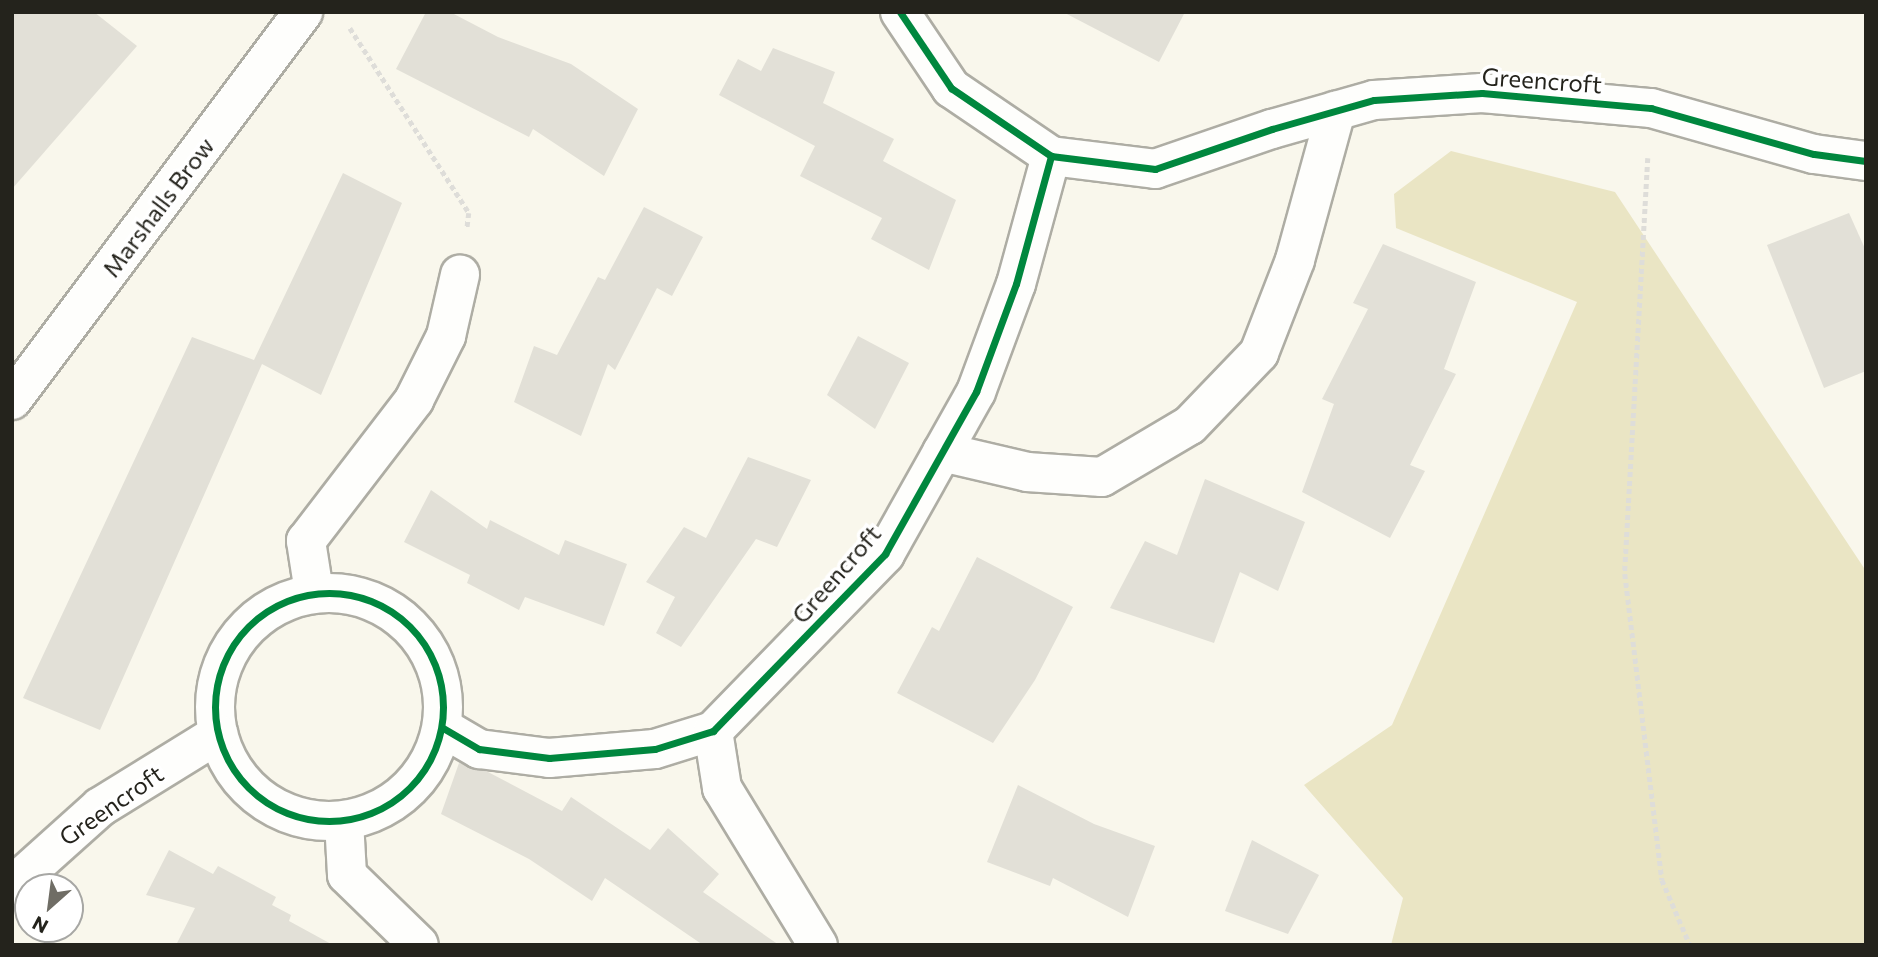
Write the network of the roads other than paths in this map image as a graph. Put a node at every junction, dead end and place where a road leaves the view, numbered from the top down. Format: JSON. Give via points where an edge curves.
{"nodes":[{"id":1,"x":303,"y":12,"type":"edge"},
{"id":2,"x":900,"y":12,"type":"edge"},
{"id":3,"x":1336,"y":111,"type":"junction"},
{"id":4,"x":1051,"y":156,"type":"junction"},
{"id":5,"x":1866,"y":161,"type":"edge"},
{"id":6,"x":460,"y":275,"type":"road end"},
{"id":7,"x":12,"y":400,"type":"edge"},
{"id":8,"x":942,"y":452,"type":"junction"},
{"id":9,"x":314,"y":592,"type":"junction"},
{"id":10,"x":443,"y":727,"type":"junction"},
{"id":11,"x":713,"y":731,"type":"junction"},
{"id":12,"x":218,"y":734,"type":"junction"},
{"id":13,"x":344,"y":821,"type":"junction"},
{"id":14,"x":12,"y":886,"type":"edge"},
{"id":15,"x":419,"y":945,"type":"edge"},
{"id":16,"x":818,"y":945,"type":"edge"}],
"edges":[{"from":1,"to":7,"type":"street","name":"Marshalls Brow"},
{"from":2,"to":4,"type":"street","name":"Greencroft","via":[[951,88]]},
{"from":3,"to":4,"type":"street","name":"Greencroft","via":[[1154,169]]},
{"from":3,"to":5,"type":"street","name":"Greencroft","via":[[1374,100],[1482,93],[1651,108],[1814,154]]},
{"from":3,"to":8,"type":"street","via":[[1295,260],[1259,353],[1190,425],[1102,477],[1027,472]]},
{"from":4,"to":8,"type":"street","name":"Greencroft","via":[[1016,284],[976,392]]},
{"from":6,"to":9,"type":"street","via":[[446,336],[414,400],[306,541]]},
{"from":8,"to":11,"type":"street","name":"Greencroft","via":[[885,554]]},
{"from":9,"to":10,"type":"street","via":[[350,594],[384,606],[413,628],[433,657],[443,692]]},
{"from":9,"to":12,"type":"street","via":[[278,604],[239,637],[225,658],[215,695]]},
{"from":10,"to":11,"type":"street","name":"Greencroft","via":[[479,749],[549,758],[655,749]]},
{"from":10,"to":13,"type":"street","via":[[430,762],[409,790],[378,811]]},
{"from":11,"to":16,"type":"street","via":[[722,788]]},
{"from":12,"to":13,"type":"street","via":[[230,765],[278,810],[310,820]]},
{"from":12,"to":14,"type":"street","name":"Greencroft","via":[[100,807]]},
{"from":13,"to":15,"type":"street","via":[[347,875]]}]}
